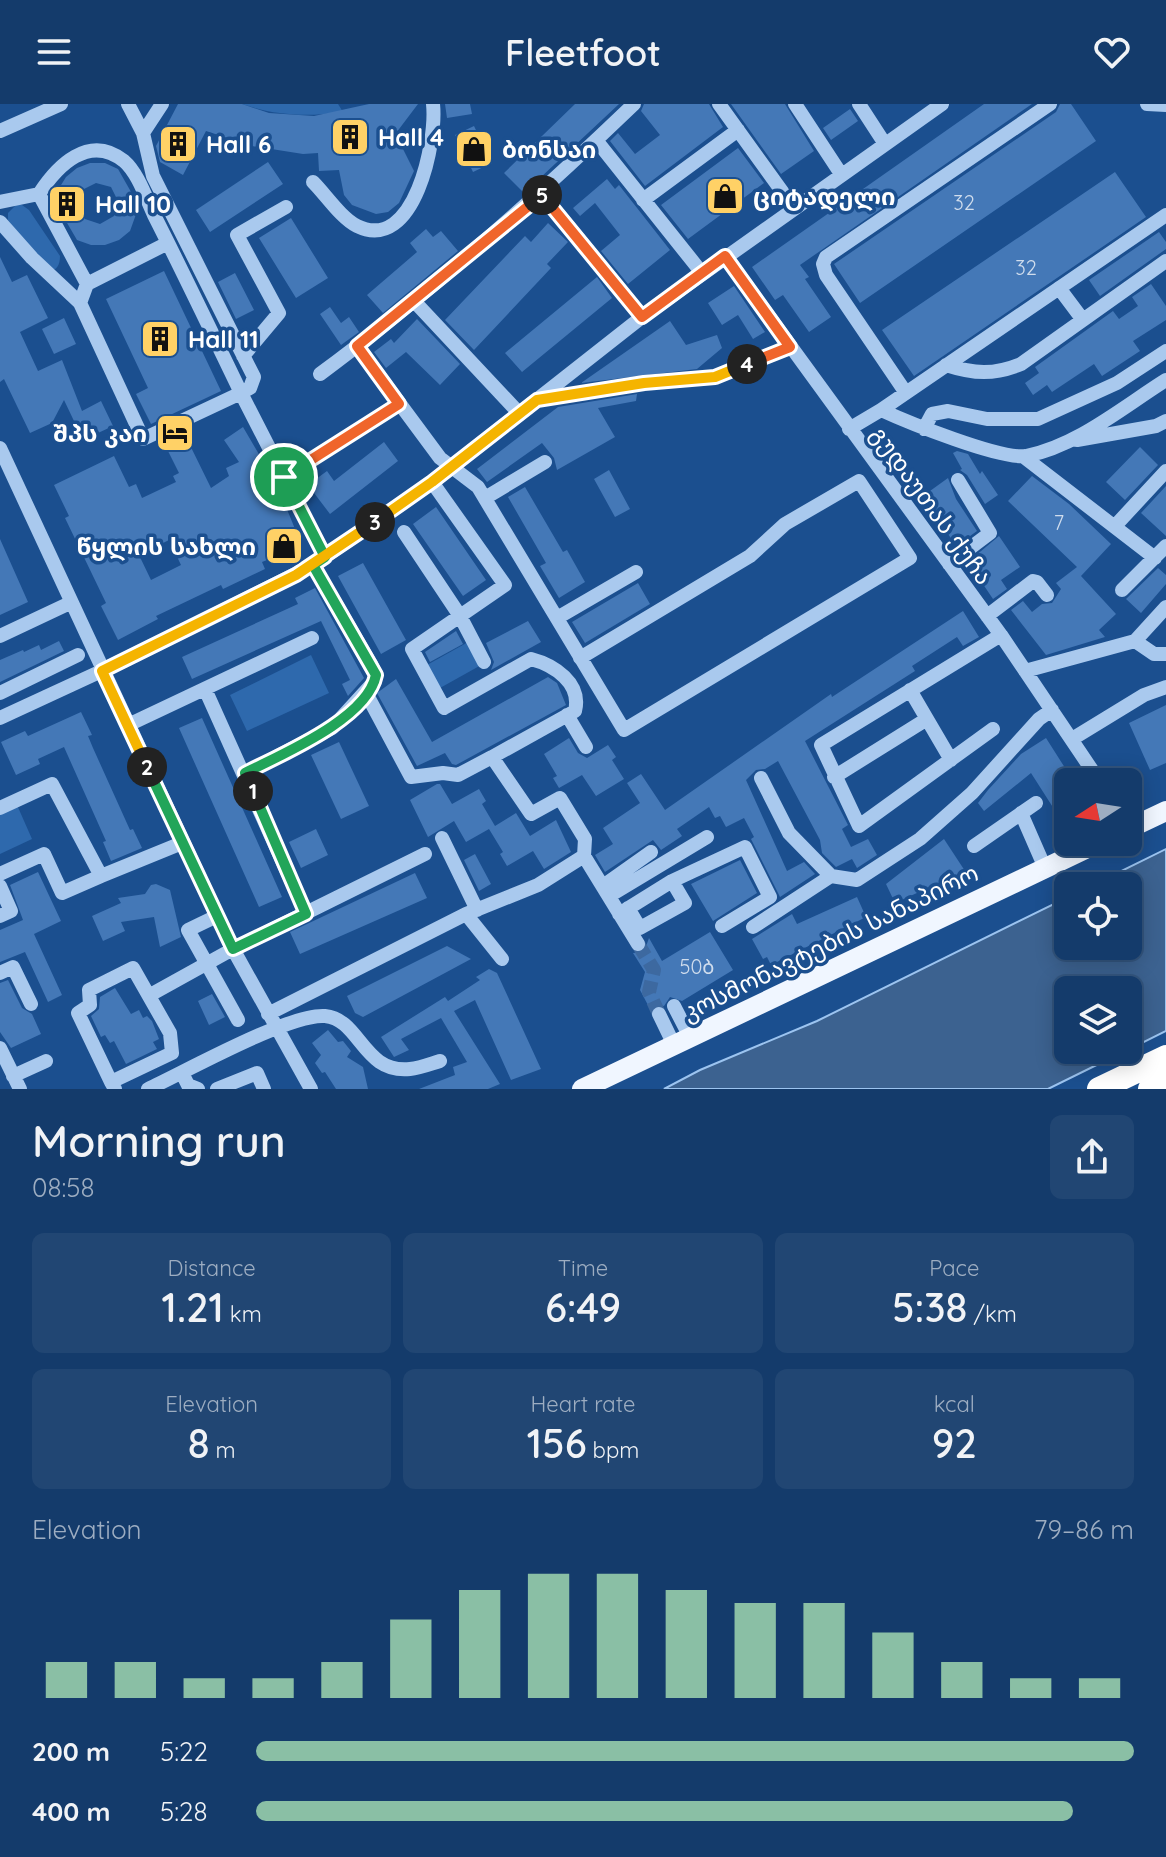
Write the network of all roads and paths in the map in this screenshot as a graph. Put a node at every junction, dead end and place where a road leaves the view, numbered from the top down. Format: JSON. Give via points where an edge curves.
{"nodes":[{"id":1,"x":61,"y":104,"type":"edge"},
{"id":2,"x":128,"y":104,"type":"edge"},
{"id":3,"x":162,"y":104,"type":"edge"},
{"id":4,"x":433,"y":104,"type":"edge"},
{"id":5,"x":634,"y":104,"type":"edge"},
{"id":6,"x":719,"y":104,"type":"edge"},
{"id":7,"x":795,"y":104,"type":"edge"},
{"id":8,"x":859,"y":104,"type":"edge"},
{"id":9,"x":942,"y":104,"type":"edge"},
{"id":10,"x":1050,"y":104,"type":"edge"},
{"id":11,"x":1147,"y":104,"type":"edge"},
{"id":12,"x":1164,"y":107,"type":"edge"},
{"id":13,"x":738,"y":130,"type":"junction"},
{"id":14,"x":0,"y":131,"type":"edge"},
{"id":15,"x":143,"y":133,"type":"junction"},
{"id":16,"x":596,"y":140,"type":"junction"},
{"id":17,"x":885,"y":144,"type":"junction"},
{"id":18,"x":841,"y":174,"type":"junction"},
{"id":19,"x":313,"y":182,"type":"dead end"},
{"id":20,"x":541,"y":193,"type":"junction"},
{"id":21,"x":39,"y":194,"type":"junction"},
{"id":22,"x":643,"y":200,"type":"junction"},
{"id":23,"x":0,"y":202,"type":"edge"},
{"id":24,"x":286,"y":207,"type":"dead end"},
{"id":25,"x":794,"y":208,"type":"junction"},
{"id":26,"x":1166,"y":215,"type":"edge"},
{"id":27,"x":0,"y":222,"type":"edge"},
{"id":28,"x":168,"y":243,"type":"junction"},
{"id":29,"x":725,"y":256,"type":"junction"},
{"id":30,"x":1166,"y":261,"type":"edge"},
{"id":31,"x":702,"y":273,"type":"junction"},
{"id":32,"x":87,"y":284,"type":"junction"},
{"id":33,"x":1059,"y":288,"type":"junction"},
{"id":34,"x":414,"y":301,"type":"junction"},
{"id":35,"x":80,"y":303,"type":"junction"},
{"id":36,"x":642,"y":317,"type":"junction"},
{"id":37,"x":1083,"y":320,"type":"junction"},
{"id":38,"x":357,"y":346,"type":"junction"},
{"id":39,"x":790,"y":347,"type":"junction"},
{"id":40,"x":1166,"y":351,"type":"edge"},
{"id":41,"x":243,"y":356,"type":"junction"},
{"id":42,"x":946,"y":365,"type":"junction"},
{"id":43,"x":320,"y":374,"type":"dead end"},
{"id":44,"x":1166,"y":380,"type":"edge"},
{"id":45,"x":241,"y":393,"type":"junction"},
{"id":46,"x":906,"y":393,"type":"junction"},
{"id":47,"x":537,"y":400,"type":"junction"},
{"id":48,"x":399,"y":404,"type":"junction"},
{"id":49,"x":881,"y":410,"type":"junction"},
{"id":50,"x":519,"y":413,"type":"junction"},
{"id":51,"x":1166,"y":421,"type":"edge"},
{"id":52,"x":849,"y":429,"type":"junction"},
{"id":53,"x":924,"y":429,"type":"junction"},
{"id":54,"x":1068,"y":442,"type":"junction"},
{"id":55,"x":0,"y":448,"type":"edge"},
{"id":56,"x":1024,"y":457,"type":"junction"},
{"id":57,"x":545,"y":462,"type":"dead end"},
{"id":58,"x":452,"y":467,"type":"junction"},
{"id":59,"x":1166,"y":471,"type":"edge"},
{"id":60,"x":284,"y":477,"type":"junction"},
{"id":61,"x":958,"y":480,"type":"dead end"},
{"id":62,"x":432,"y":482,"type":"junction"},
{"id":63,"x":485,"y":498,"type":"junction"},
{"id":64,"x":1115,"y":526,"type":"junction"},
{"id":65,"x":404,"y":532,"type":"dead end"},
{"id":66,"x":1166,"y":546,"type":"edge"},
{"id":67,"x":1155,"y":558,"type":"junction"},
{"id":68,"x":319,"y":561,"type":"junction"},
{"id":69,"x":949,"y":564,"type":"junction"},
{"id":70,"x":636,"y":572,"type":"dead end"},
{"id":71,"x":1122,"y":590,"type":"dead end"},
{"id":72,"x":1047,"y":595,"type":"dead end"},
{"id":73,"x":70,"y":603,"type":"junction"},
{"id":74,"x":1166,"y":607,"type":"edge"},
{"id":75,"x":460,"y":616,"type":"junction"},
{"id":76,"x":987,"y":616,"type":"junction"},
{"id":77,"x":557,"y":618,"type":"junction"},
{"id":78,"x":1001,"y":635,"type":"junction"},
{"id":79,"x":0,"y":636,"type":"edge"},
{"id":80,"x":312,"y":638,"type":"dead end"},
{"id":81,"x":1135,"y":641,"type":"junction"},
{"id":82,"x":1166,"y":654,"type":"edge"},
{"id":83,"x":78,"y":655,"type":"dead end"},
{"id":84,"x":580,"y":658,"type":"junction"},
{"id":85,"x":484,"y":662,"type":"dead end"},
{"id":86,"x":102,"y":671,"type":"junction"},
{"id":87,"x":1025,"y":671,"type":"junction"},
{"id":88,"x":1166,"y":687,"type":"edge"},
{"id":89,"x":205,"y":689,"type":"junction"},
{"id":90,"x":910,"y":690,"type":"junction"},
{"id":91,"x":0,"y":693,"type":"edge"},
{"id":92,"x":366,"y":693,"type":"junction"},
{"id":93,"x":1052,"y":710,"type":"junction"},
{"id":94,"x":567,"y":715,"type":"junction"},
{"id":95,"x":0,"y":718,"type":"edge"},
{"id":96,"x":927,"y":719,"type":"junction"},
{"id":97,"x":128,"y":725,"type":"junction"},
{"id":98,"x":993,"y":729,"type":"dead end"},
{"id":99,"x":1072,"y":739,"type":"junction"},
{"id":100,"x":586,"y":747,"type":"dead end"},
{"id":101,"x":492,"y":757,"type":"junction"},
{"id":102,"x":951,"y":760,"type":"junction"},
{"id":103,"x":1091,"y":768,"type":"edge"},
{"id":104,"x":245,"y":773,"type":"junction"},
{"id":105,"x":834,"y":777,"type":"junction"},
{"id":106,"x":761,"y":778,"type":"dead end"},
{"id":107,"x":1036,"y":803,"type":"dead end"},
{"id":108,"x":1,"y":806,"type":"edge"},
{"id":109,"x":1166,"y":811,"type":"edge"},
{"id":110,"x":1021,"y":813,"type":"junction"},
{"id":111,"x":1142,"y":821,"type":"edge"},
{"id":112,"x":707,"y":837,"type":"dead end"},
{"id":113,"x":442,"y":838,"type":"dead end"},
{"id":114,"x":182,"y":843,"type":"junction"},
{"id":115,"x":974,"y":846,"type":"dead end"},
{"id":116,"x":651,"y":852,"type":"dead end"},
{"id":117,"x":425,"y":854,"type":"dead end"},
{"id":118,"x":584,"y":856,"type":"junction"},
{"id":119,"x":1070,"y":856,"type":"edge"},
{"id":120,"x":1045,"y":868,"type":"junction"},
{"id":121,"x":0,"y":874,"type":"edge"},
{"id":122,"x":101,"y":876,"type":"junction"},
{"id":123,"x":831,"y":876,"type":"junction"},
{"id":124,"x":672,"y":881,"type":"junction"},
{"id":125,"x":0,"y":886,"type":"edge"},
{"id":126,"x":606,"y":891,"type":"junction"},
{"id":127,"x":623,"y":911,"type":"junction"},
{"id":128,"x":471,"y":912,"type":"junction"},
{"id":129,"x":306,"y":914,"type":"junction"},
{"id":130,"x":0,"y":916,"type":"edge"},
{"id":131,"x":217,"y":916,"type":"junction"},
{"id":132,"x":722,"y":926,"type":"dead end"},
{"id":133,"x":753,"y":927,"type":"dead end"},
{"id":134,"x":638,"y":944,"type":"tunnel mouth"},
{"id":135,"x":233,"y":949,"type":"junction"},
{"id":136,"x":502,"y":959,"type":"dead end"},
{"id":137,"x":208,"y":965,"type":"junction"},
{"id":138,"x":0,"y":973,"type":"edge"},
{"id":139,"x":150,"y":995,"type":"junction"},
{"id":140,"x":31,"y":1004,"type":"dead end"},
{"id":141,"x":674,"y":1006,"type":"tunnel mouth"},
{"id":142,"x":268,"y":1014,"type":"junction"},
{"id":143,"x":659,"y":1014,"type":"tunnel mouth"},
{"id":144,"x":238,"y":1020,"type":"dead end"},
{"id":145,"x":275,"y":1028,"type":"junction"},
{"id":146,"x":682,"y":1041,"type":"junction"},
{"id":147,"x":0,"y":1048,"type":"edge"},
{"id":148,"x":1166,"y":1057,"type":"edge"},
{"id":149,"x":46,"y":1061,"type":"dead end"},
{"id":150,"x":440,"y":1061,"type":"dead end"},
{"id":151,"x":1166,"y":1081,"type":"edge"},
{"id":152,"x":15,"y":1084,"type":"edge"},
{"id":153,"x":189,"y":1084,"type":"edge"},
{"id":154,"x":113,"y":1085,"type":"edge"},
{"id":155,"x":148,"y":1089,"type":"edge"},
{"id":156,"x":217,"y":1089,"type":"edge"},
{"id":157,"x":264,"y":1089,"type":"edge"},
{"id":158,"x":311,"y":1089,"type":"edge"},
{"id":159,"x":582,"y":1089,"type":"edge"},
{"id":160,"x":1099,"y":1089,"type":"edge"},
{"id":161,"x":1150,"y":1089,"type":"edge"}],
"edges":[{"from":1,"to":14,"type":"street"},
{"from":2,"to":15,"type":"street"},
{"from":3,"to":15,"type":"street"},
{"from":4,"to":19,"type":"street","via":[[425,175],[400,219],[373,231],[355,226]]},
{"from":5,"to":16,"type":"street"},
{"from":6,"to":13,"type":"street"},
{"from":7,"to":18,"type":"street"},
{"from":8,"to":17,"type":"street"},
{"from":9,"to":17,"type":"street"},
{"from":10,"to":46,"type":"street","via":[[826,257],[826,275]]},
{"from":11,"to":12,"type":"street"},
{"from":13,"to":22,"type":"street"},
{"from":13,"to":25,"type":"street"},
{"from":15,"to":41,"type":"street","via":[[153,176]]},
{"from":16,"to":20,"type":"street"},
{"from":16,"to":22,"type":"street"},
{"from":17,"to":18,"type":"street"},
{"from":18,"to":25,"type":"street"},
{"from":20,"to":34,"type":"street"},
{"from":20,"to":36,"type":"street"},
{"from":21,"to":23,"type":"street"},
{"from":21,"to":28,"type":"street","via":[[68,158],[85,152],[114,155],[131,167]]},
{"from":21,"to":32,"type":"street"},
{"from":22,"to":31,"type":"street"},
{"from":24,"to":41,"type":"street","via":[[237,235],[279,313]]},
{"from":25,"to":29,"type":"street"},
{"from":26,"to":33,"type":"street"},
{"from":27,"to":35,"type":"street"},
{"from":28,"to":32,"type":"street"},
{"from":28,"to":45,"type":"street"},
{"from":29,"to":31,"type":"street"},
{"from":29,"to":39,"type":"street","name":"გუდაუთას ქუჩა"},
{"from":30,"to":37,"type":"street"},
{"from":31,"to":36,"type":"street"},
{"from":32,"to":35,"type":"street"},
{"from":33,"to":37,"type":"street"},
{"from":33,"to":42,"type":"street"},
{"from":34,"to":38,"type":"street"},
{"from":34,"to":50,"type":"street"},
{"from":35,"to":45,"type":"street","via":[[143,439]]},
{"from":36,"to":47,"type":"street"},
{"from":37,"to":42,"type":"street","via":[[1000,373],[972,373]]},
{"from":38,"to":43,"type":"street"},
{"from":38,"to":48,"type":"street"},
{"from":39,"to":47,"type":"street","via":[[715,377]]},
{"from":39,"to":52,"type":"street","name":"გუდაუთას ქუჩა"},
{"from":40,"to":53,"type":"street","via":[[1117,383],[1038,419],[987,419],[948,411],[932,414]]},
{"from":41,"to":45,"type":"street","via":[[254,377]]},
{"from":42,"to":46,"type":"street"},
{"from":44,"to":54,"type":"street"},
{"from":45,"to":60,"type":"street"},
{"from":46,"to":49,"type":"street"},
{"from":47,"to":50,"type":"street"},
{"from":48,"to":58,"type":"street"},
{"from":48,"to":60,"type":"street"},
{"from":49,"to":52,"type":"street"},
{"from":49,"to":53,"type":"street"},
{"from":50,"to":58,"type":"street"},
{"from":51,"to":54,"type":"street"},
{"from":52,"to":69,"type":"street","name":"გუდაუთას ქუჩა"},
{"from":53,"to":56,"type":"street"},
{"from":54,"to":56,"type":"street"},
{"from":55,"to":73,"type":"street"},
{"from":56,"to":64,"type":"street"},
{"from":57,"to":63,"type":"street"},
{"from":58,"to":62,"type":"street"},
{"from":58,"to":63,"type":"street"},
{"from":59,"to":64,"type":"street"},
{"from":60,"to":68,"type":"street"},
{"from":61,"to":69,"type":"street","via":[[990,535]]},
{"from":62,"to":68,"type":"street"},
{"from":62,"to":75,"type":"street","via":[[505,585]]},
{"from":63,"to":77,"type":"street"},
{"from":64,"to":67,"type":"street"},
{"from":65,"to":75,"type":"street"},
{"from":66,"to":67,"type":"street"},
{"from":67,"to":71,"type":"street"},
{"from":68,"to":86,"type":"street"},
{"from":68,"to":92,"type":"street","via":[[376,675]]},
{"from":69,"to":76,"type":"street","name":"გუდაუთას ქუჩა"},
{"from":70,"to":77,"type":"street"},
{"from":72,"to":76,"type":"street","via":[[1033,581]]},
{"from":73,"to":79,"type":"street"},
{"from":73,"to":86,"type":"street"},
{"from":74,"to":81,"type":"street"},
{"from":75,"to":85,"type":"street"},
{"from":75,"to":94,"type":"street","via":[[412,649],[444,708],[531,659],[549,663],[567,679],[577,703]]},
{"from":76,"to":78,"type":"street","name":"გუდაუთას ქუჩა"},
{"from":77,"to":84,"type":"street"},
{"from":78,"to":87,"type":"street","name":"გუდაუთას ქუჩა"},
{"from":78,"to":90,"type":"street"},
{"from":80,"to":89,"type":"street"},
{"from":81,"to":82,"type":"street","via":[[1154,654]]},
{"from":81,"to":87,"type":"street"},
{"from":83,"to":91,"type":"street"},
{"from":84,"to":84,"type":"street","via":[[750,556],[785,524],[859,481],[910,558],[624,730]]},
{"from":86,"to":95,"type":"street"},
{"from":86,"to":97,"type":"street"},
{"from":87,"to":93,"type":"street","name":"გუდაუთას ქუჩა"},
{"from":88,"to":99,"type":"street"},
{"from":89,"to":97,"type":"street"},
{"from":89,"to":104,"type":"street"},
{"from":90,"to":96,"type":"street"},
{"from":90,"to":105,"type":"street","via":[[821,742]]},
{"from":92,"to":101,"type":"street","via":[[411,777],[458,775]]},
{"from":92,"to":104,"type":"street","via":[[332,728]]},
{"from":93,"to":99,"type":"street","name":"გუდაუთას ქუჩა"},
{"from":93,"to":123,"type":"street","via":[[920,839],[857,880]]},
{"from":94,"to":100,"type":"street"},
{"from":94,"to":101,"type":"street"},
{"from":96,"to":102,"type":"street"},
{"from":96,"to":105,"type":"street"},
{"from":97,"to":114,"type":"street"},
{"from":98,"to":102,"type":"street"},
{"from":99,"to":103,"type":"street","name":"გუდაუთას ქუჩა"},
{"from":101,"to":118,"type":"street","via":[[531,814],[560,798],[585,839]]},
{"from":102,"to":105,"type":"street","via":[[859,826]]},
{"from":104,"to":129,"type":"street"},
{"from":106,"to":123,"type":"street","via":[[789,833]]},
{"from":107,"to":110,"type":"street"},
{"from":108,"to":122,"type":"street","via":[[52,784]]},
{"from":109,"to":111,"type":"main road"},
{"from":110,"to":115,"type":"street"},
{"from":110,"to":120,"type":"street"},
{"from":112,"to":126,"type":"street"},
{"from":113,"to":128,"type":"street"},
{"from":114,"to":122,"type":"street"},
{"from":114,"to":131,"type":"street"},
{"from":116,"to":126,"type":"street"},
{"from":117,"to":129,"type":"street"},
{"from":118,"to":126,"type":"street"},
{"from":118,"to":128,"type":"street","via":[[538,885]]},
{"from":119,"to":120,"type":"main road","name":"კოსმონავტების სანაპირო"},
{"from":120,"to":146,"type":"main road","name":"კოსმონავტების სანაპირო"},
{"from":121,"to":122,"type":"street","via":[[44,854],[62,893]]},
{"from":123,"to":133,"type":"street"},
{"from":124,"to":127,"type":"street"},
{"from":124,"to":127,"type":"street","via":[[685,903],[640,928]]},
{"from":124,"to":132,"type":"street","via":[[745,847],[770,897]]},
{"from":125,"to":130,"type":"street","via":[[11,911]]},
{"from":126,"to":127,"type":"street"},
{"from":127,"to":134,"type":"street"},
{"from":128,"to":136,"type":"street"},
{"from":128,"to":142,"type":"street"},
{"from":129,"to":135,"type":"street"},
{"from":131,"to":135,"type":"street"},
{"from":131,"to":137,"type":"street","via":[[188,930]]},
{"from":135,"to":137,"type":"street"},
{"from":135,"to":142,"type":"street"},
{"from":137,"to":139,"type":"street"},
{"from":137,"to":144,"type":"street"},
{"from":138,"to":140,"type":"street","via":[[13,967]]},
{"from":139,"to":154,"type":"street","via":[[170,1033],[172,1053]]},
{"from":139,"to":154,"type":"street","via":[[133,968],[89,990],[90,1005],[78,1013]]},
{"from":141,"to":146,"type":"street"},
{"from":142,"to":145,"type":"street"},
{"from":143,"to":146,"type":"street"},
{"from":145,"to":150,"type":"street","via":[[324,1016],[344,1024],[365,1051],[387,1067],[408,1069]]},
{"from":145,"to":153,"type":"street"},
{"from":145,"to":158,"type":"street"},
{"from":146,"to":159,"type":"main road","name":"კოსმონავტების სანაპირო"},
{"from":147,"to":152,"type":"street"},
{"from":148,"to":160,"type":"highway"},
{"from":149,"to":152,"type":"street"},
{"from":151,"to":161,"type":"highway"},
{"from":153,"to":155,"type":"street"},
{"from":156,"to":157,"type":"street","via":[[257,1073]]}]}
